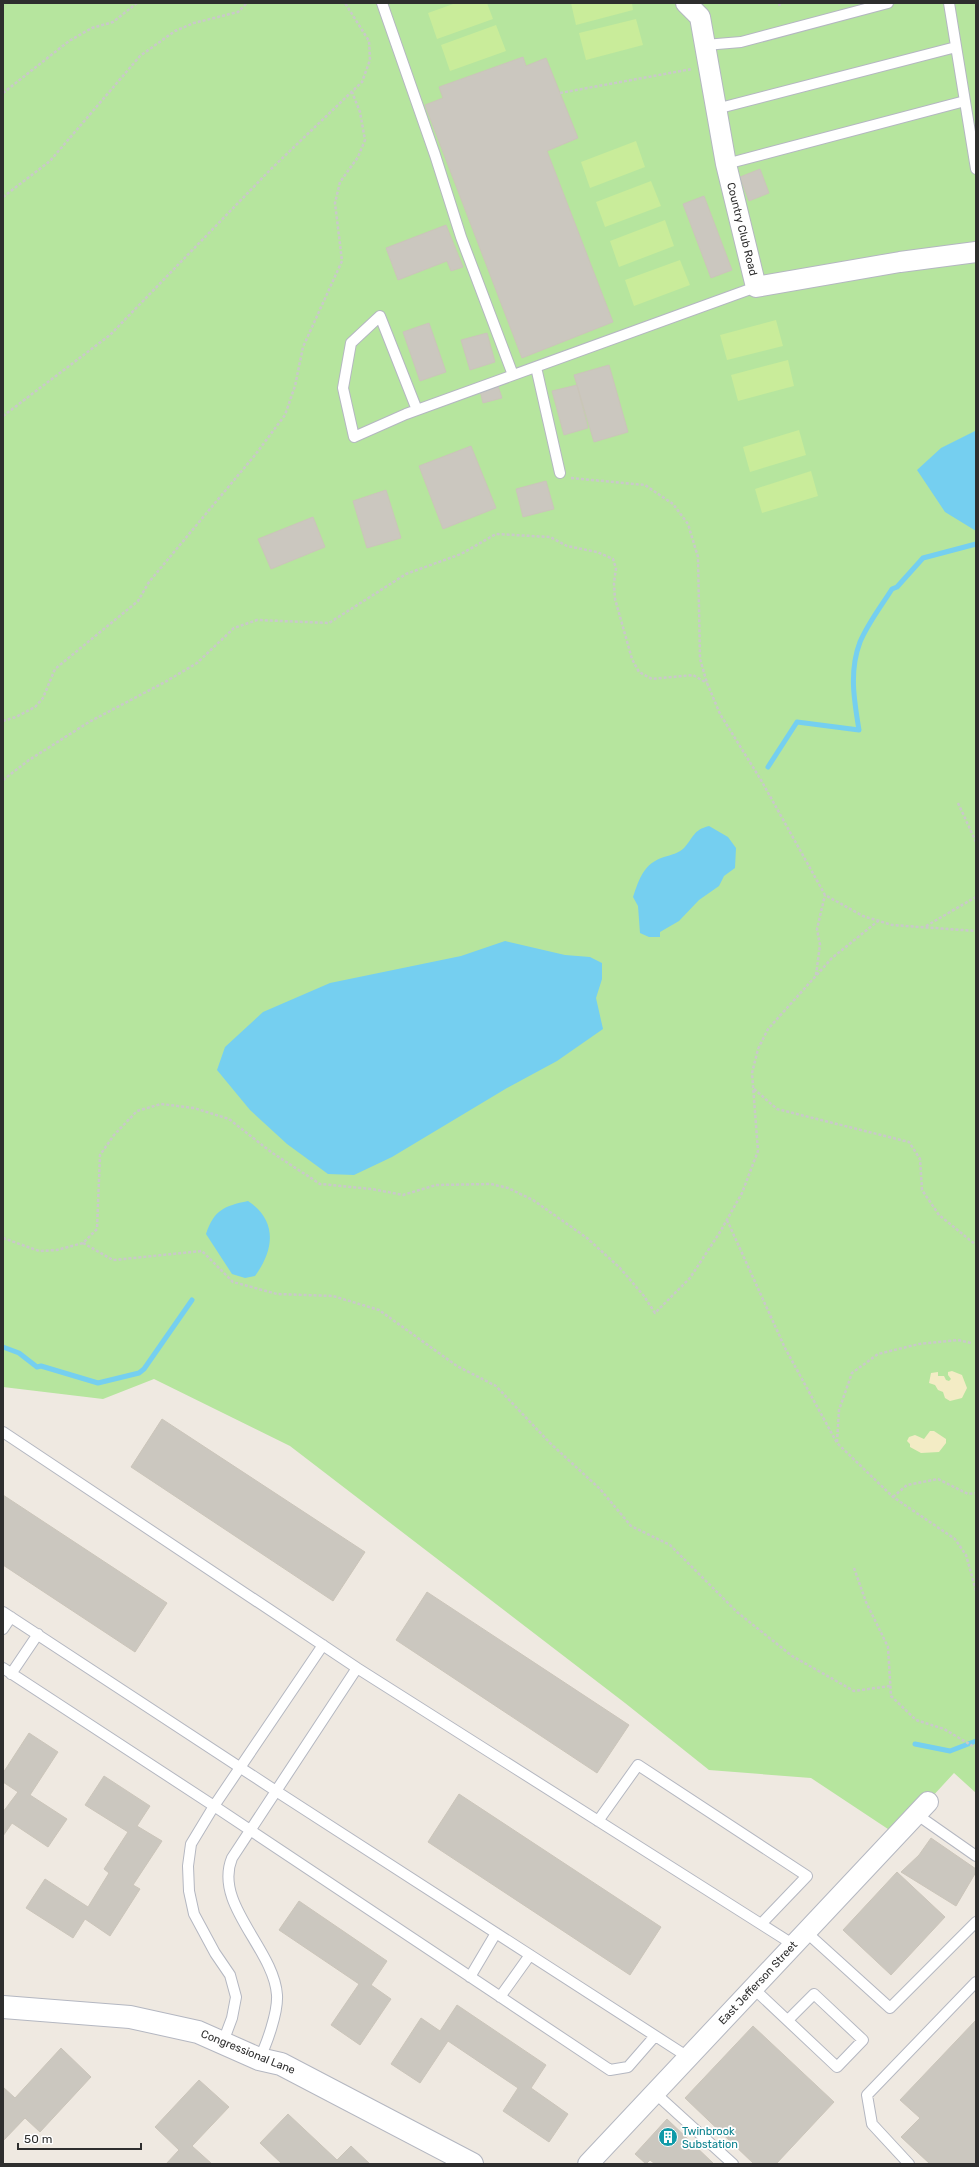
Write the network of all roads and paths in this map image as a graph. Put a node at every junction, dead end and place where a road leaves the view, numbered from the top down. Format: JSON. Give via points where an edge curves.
{"nodes":[{"id":1,"x":137,"y":3,"type":"edge"},
{"id":2,"x":247,"y":3,"type":"edge"},
{"id":3,"x":345,"y":3,"type":"edge"},
{"id":4,"x":382,"y":3,"type":"edge"},
{"id":5,"x":686,"y":3,"type":"edge"},
{"id":6,"x":779,"y":3,"type":"edge"},
{"id":7,"x":888,"y":3,"type":"edge"},
{"id":8,"x":949,"y":3,"type":"edge"},
{"id":9,"x":780,"y":7,"type":"dead end"},
{"id":10,"x":705,"y":45,"type":"junction"},
{"id":11,"x":956,"y":46,"type":"junction"},
{"id":12,"x":708,"y":66,"type":"junction"},
{"id":13,"x":3,"y":92,"type":"edge"},
{"id":14,"x":352,"y":92,"type":"junction"},
{"id":15,"x":560,"y":93,"type":"dead end"},
{"id":16,"x":965,"y":101,"type":"junction"},
{"id":17,"x":716,"y":109,"type":"junction"},
{"id":18,"x":726,"y":164,"type":"junction"},
{"id":19,"x":976,"y":169,"type":"edge"},
{"id":20,"x":3,"y":197,"type":"edge"},
{"id":21,"x":976,"y":252,"type":"edge"},
{"id":22,"x":756,"y":288,"type":"junction"},
{"id":23,"x":536,"y":367,"type":"junction"},
{"id":24,"x":513,"y":376,"type":"junction"},
{"id":25,"x":417,"y":410,"type":"junction"},
{"id":26,"x":3,"y":416,"type":"edge"},
{"id":27,"x":560,"y":473,"type":"joint"},
{"id":28,"x":707,"y":683,"type":"junction"},
{"id":29,"x":3,"y":721,"type":"edge"},
{"id":30,"x":3,"y":780,"type":"edge"},
{"id":31,"x":958,"y":803,"type":"dead end"},
{"id":32,"x":976,"y":842,"type":"edge"},
{"id":33,"x":825,"y":895,"type":"junction"},
{"id":34,"x":976,"y":897,"type":"edge"},
{"id":35,"x":878,"y":921,"type":"junction"},
{"id":36,"x":926,"y":926,"type":"junction"},
{"id":37,"x":976,"y":931,"type":"edge"},
{"id":38,"x":816,"y":975,"type":"junction"},
{"id":39,"x":753,"y":1088,"type":"junction"},
{"id":40,"x":727,"y":1220,"type":"junction"},
{"id":41,"x":3,"y":1238,"type":"edge"},
{"id":42,"x":83,"y":1243,"type":"junction"},
{"id":43,"x":976,"y":1245,"type":"edge"},
{"id":44,"x":972,"y":1342,"type":"dead end"},
{"id":45,"x":3,"y":1432,"type":"edge"},
{"id":46,"x":837,"y":1443,"type":"junction"},
{"id":47,"x":976,"y":1493,"type":"edge"},
{"id":48,"x":893,"y":1497,"type":"junction"},
{"id":49,"x":854,"y":1568,"type":"dead end"},
{"id":50,"x":976,"y":1592,"type":"edge"},
{"id":51,"x":7,"y":1615,"type":"edge"},
{"id":52,"x":3,"y":1629,"type":"edge"},
{"id":53,"x":38,"y":1634,"type":"junction"},
{"id":54,"x":323,"y":1645,"type":"junction"},
{"id":55,"x":357,"y":1668,"type":"junction"},
{"id":56,"x":7,"y":1671,"type":"edge"},
{"id":57,"x":890,"y":1686,"type":"junction"},
{"id":58,"x":976,"y":1748,"type":"edge"},
{"id":59,"x":241,"y":1766,"type":"junction"},
{"id":60,"x":276,"y":1791,"type":"junction"},
{"id":61,"x":214,"y":1806,"type":"junction"},
{"id":62,"x":922,"y":1808,"type":"joint"},
{"id":63,"x":598,"y":1821,"type":"junction"},
{"id":64,"x":250,"y":1830,"type":"junction"},
{"id":65,"x":976,"y":1856,"type":"edge"},
{"id":66,"x":976,"y":1922,"type":"edge"},
{"id":67,"x":761,"y":1924,"type":"junction"},
{"id":68,"x":496,"y":1933,"type":"junction"},
{"id":69,"x":800,"y":1938,"type":"junction"},
{"id":70,"x":530,"y":1955,"type":"junction"},
{"id":71,"x":470,"y":1977,"type":"junction"},
{"id":72,"x":976,"y":1982,"type":"edge"},
{"id":73,"x":753,"y":1988,"type":"junction"},
{"id":74,"x":500,"y":1997,"type":"junction"},
{"id":75,"x":3,"y":2007,"type":"edge"},
{"id":76,"x":788,"y":2020,"type":"junction"},
{"id":77,"x":655,"y":2036,"type":"junction"},
{"id":78,"x":223,"y":2042,"type":"junction"},
{"id":79,"x":688,"y":2057,"type":"junction"},
{"id":80,"x":259,"y":2059,"type":"junction"},
{"id":81,"x":655,"y":2093,"type":"junction"},
{"id":82,"x":472,"y":2164,"type":"edge"},
{"id":83,"x":588,"y":2164,"type":"edge"},
{"id":84,"x":733,"y":2164,"type":"edge"},
{"id":85,"x":909,"y":2164,"type":"edge"}],
"edges":[{"from":1,"to":13,"type":"path","via":[[112,22],[92,28],[69,41]]},
{"from":2,"to":20,"type":"path","via":[[238,12],[194,23],[175,31],[140,56],[50,161]]},
{"from":3,"to":14,"type":"path","via":[[369,41],[370,60],[362,82]]},
{"from":4,"to":24,"type":"lane","via":[[461,237]]},
{"from":5,"to":10,"type":"street","name":"Country Club Road","via":[[700,17]]},
{"from":6,"to":9,"type":"path"},
{"from":7,"to":10,"type":"lane","via":[[740,42]]},
{"from":8,"to":11,"type":"lane"},
{"from":10,"to":12,"type":"street","name":"Country Club Road"},
{"from":11,"to":16,"type":"lane"},
{"from":11,"to":17,"type":"lane"},
{"from":12,"to":15,"type":"path"},
{"from":12,"to":17,"type":"street","name":"Country Club Road"},
{"from":14,"to":26,"type":"path","via":[[271,169],[110,335]]},
{"from":14,"to":29,"type":"path","via":[[360,112],[365,140],[358,157],[340,182],[335,203],[342,261],[303,347],[295,386],[284,414],[255,455],[149,582],[138,601],[54,669],[43,698],[35,707]]},
{"from":16,"to":18,"type":"lane"},
{"from":16,"to":19,"type":"lane"},
{"from":17,"to":18,"type":"street","name":"Country Club Road"},
{"from":18,"to":22,"type":"street","name":"Country Club Road"},
{"from":21,"to":22,"type":"street","name":"Country Club Road","via":[[900,262]]},
{"from":22,"to":23,"type":"lane"},
{"from":23,"to":24,"type":"lane"},
{"from":23,"to":27,"type":"lane"},
{"from":24,"to":25,"type":"lane"},
{"from":25,"to":25,"type":"lane","via":[[354,437],[343,388],[351,343],[380,316]]},
{"from":27,"to":28,"type":"path","via":[[573,479],[645,485],[673,504],[688,524],[698,557],[700,651]]},
{"from":28,"to":30,"type":"path","via":[[693,675],[652,679],[639,672],[632,659],[615,599],[616,568],[612,559],[597,552],[567,546],[550,537],[496,534],[461,554],[406,574],[329,623],[257,620],[234,628],[197,663],[88,722]]},
{"from":28,"to":33,"type":"path","via":[[720,714],[761,780]]},
{"from":31,"to":32,"type":"path"},
{"from":33,"to":35,"type":"path","via":[[863,916]]},
{"from":33,"to":38,"type":"path","via":[[817,929],[820,945]]},
{"from":34,"to":36,"type":"path"},
{"from":35,"to":36,"type":"path","via":[[892,925]]},
{"from":35,"to":38,"type":"path","via":[[832,958]]},
{"from":36,"to":37,"type":"path"},
{"from":38,"to":39,"type":"path","via":[[768,1029],[758,1049],[752,1073]]},
{"from":39,"to":40,"type":"path","via":[[758,1151],[742,1193]]},
{"from":39,"to":43,"type":"path","via":[[777,1109],[909,1142],[920,1159],[922,1190],[939,1215]]},
{"from":40,"to":42,"type":"path","via":[[690,1278],[655,1313],[620,1268],[587,1238],[533,1200],[508,1188],[492,1184],[436,1185],[403,1195],[320,1184],[271,1152],[229,1118],[194,1108],[161,1104],[137,1111],[114,1135],[100,1155],[97,1229]]},
{"from":40,"to":46,"type":"path","via":[[785,1348]]},
{"from":41,"to":42,"type":"path","via":[[39,1251],[57,1250]]},
{"from":42,"to":57,"type":"path","via":[[113,1260],[202,1251],[233,1282],[277,1294],[333,1296],[379,1310],[457,1366],[496,1386],[550,1443],[600,1489],[631,1526],[670,1545],[737,1612],[792,1656],[854,1691]]},
{"from":44,"to":46,"type":"path","via":[[958,1340],[919,1344],[878,1354],[852,1373],[839,1410]]},
{"from":45,"to":54,"type":"lane"},
{"from":46,"to":48,"type":"path"},
{"from":47,"to":48,"type":"path","via":[[968,1494],[938,1479],[907,1485]]},
{"from":48,"to":50,"type":"path","via":[[955,1539],[966,1555]]},
{"from":49,"to":57,"type":"path","via":[[866,1602],[888,1647]]},
{"from":51,"to":52,"type":"lane"},
{"from":51,"to":53,"type":"lane"},
{"from":53,"to":56,"type":"lane"},
{"from":53,"to":59,"type":"lane"},
{"from":54,"to":55,"type":"lane"},
{"from":54,"to":59,"type":"lane"},
{"from":55,"to":60,"type":"lane"},
{"from":55,"to":63,"type":"lane"},
{"from":56,"to":61,"type":"lane"},
{"from":57,"to":58,"type":"path","via":[[891,1696],[916,1720],[944,1729]]},
{"from":59,"to":60,"type":"lane"},
{"from":59,"to":61,"type":"lane"},
{"from":60,"to":64,"type":"lane"},
{"from":60,"to":68,"type":"lane"},
{"from":61,"to":64,"type":"lane"},
{"from":61,"to":78,"type":"lane","via":[[191,1844],[188,1866],[189,1891],[194,1914],[230,1975],[236,1997]]},
{"from":62,"to":65,"type":"lane"},
{"from":62,"to":69,"type":"street","name":"East Jefferson Street"},
{"from":63,"to":67,"type":"lane"},
{"from":63,"to":67,"type":"lane","via":[[638,1765],[807,1876]]},
{"from":64,"to":71,"type":"lane"},
{"from":64,"to":80,"type":"lane","via":[[228,1866],[232,1900],[267,1958],[277,1995],[269,2035]]},
{"from":66,"to":69,"type":"lane","via":[[890,2008]]},
{"from":67,"to":69,"type":"lane"},
{"from":68,"to":70,"type":"lane"},
{"from":68,"to":71,"type":"lane"},
{"from":69,"to":73,"type":"street","name":"East Jefferson Street"},
{"from":70,"to":74,"type":"lane"},
{"from":70,"to":77,"type":"lane"},
{"from":71,"to":74,"type":"lane"},
{"from":72,"to":85,"type":"lane","via":[[867,2095],[872,2124]]},
{"from":73,"to":76,"type":"lane"},
{"from":73,"to":79,"type":"street","name":"East Jefferson Street"},
{"from":74,"to":77,"type":"lane","via":[[610,2070],[628,2067]]},
{"from":75,"to":78,"type":"street","name":"Congressional Lane","via":[[130,2018],[198,2032]]},
{"from":76,"to":76,"type":"lane","via":[[837,2067],[863,2040],[814,1994]]},
{"from":77,"to":79,"type":"lane"},
{"from":78,"to":80,"type":"street","name":"Congressional Lane"},
{"from":79,"to":81,"type":"street","name":"East Jefferson Street"},
{"from":80,"to":82,"type":"street","name":"Congressional Lane","via":[[281,2064]]},
{"from":81,"to":83,"type":"street","name":"East Jefferson Street"},
{"from":81,"to":84,"type":"lane"}]}
